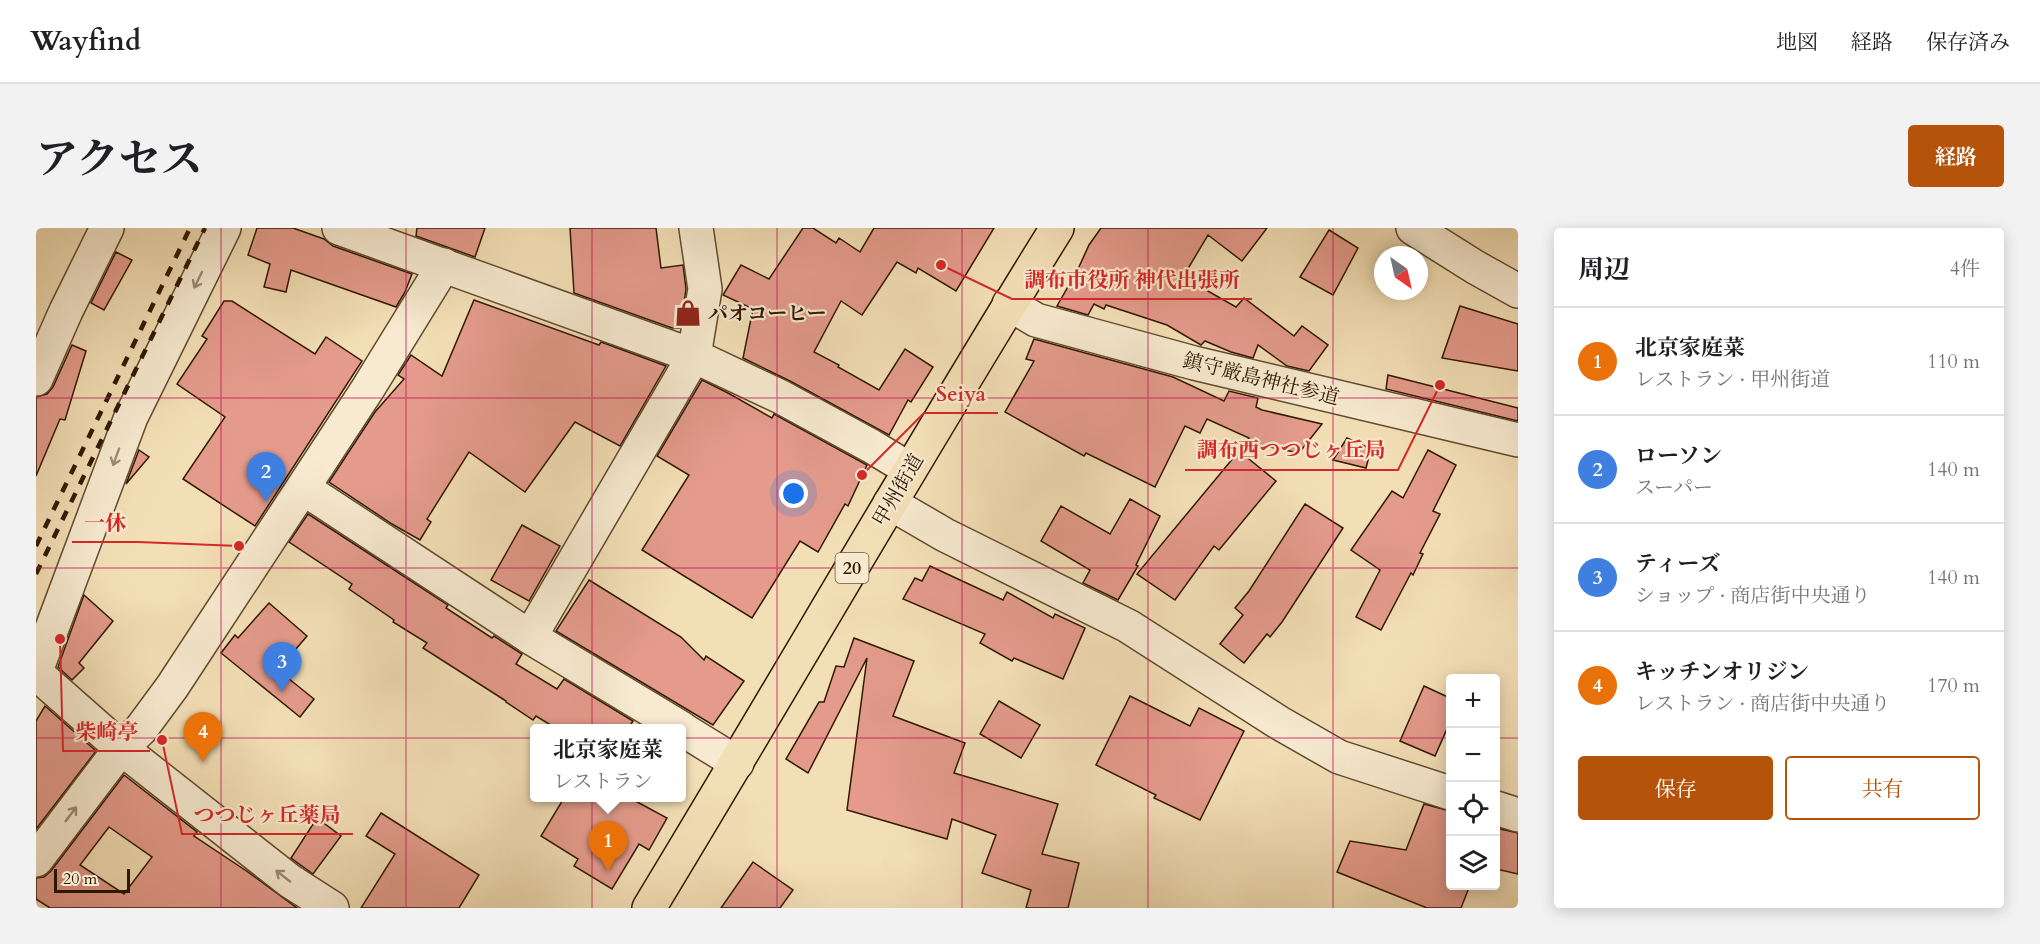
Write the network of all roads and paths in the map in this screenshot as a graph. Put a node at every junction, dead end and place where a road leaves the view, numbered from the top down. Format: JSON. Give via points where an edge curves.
{"nodes":[{"id":1,"x":107,"y":228,"type":"edge"},
{"id":2,"x":224,"y":228,"type":"edge"},
{"id":3,"x":339,"y":228,"type":"edge"},
{"id":4,"x":696,"y":228,"type":"edge"},
{"id":5,"x":1057,"y":228,"type":"edge"},
{"id":6,"x":1413,"y":228,"type":"edge"},
{"id":7,"x":444,"y":265,"type":"junction"},
{"id":8,"x":1518,"y":291,"type":"edge"},
{"id":9,"x":1009,"y":304,"type":"junction"},
{"id":10,"x":694,"y":356,"type":"junction"},
{"id":11,"x":36,"y":379,"type":"edge"},
{"id":12,"x":1518,"y":440,"type":"edge"},
{"id":13,"x":909,"y":469,"type":"junction"},
{"id":14,"x":303,"y":488,"type":"junction"},
{"id":15,"x":890,"y":503,"type":"junction"},
{"id":16,"x":530,"y":638,"type":"junction"},
{"id":17,"x":36,"y":672,"type":"edge"},
{"id":18,"x":673,"y":724,"type":"edge"},
{"id":19,"x":686,"y":732,"type":"edge"},
{"id":20,"x":121,"y":748,"type":"junction"},
{"id":21,"x":737,"y":763,"type":"junction"},
{"id":22,"x":1446,"y":792,"type":"edge"},
{"id":23,"x":1500,"y":809,"type":"edge"},
{"id":24,"x":1518,"y":815,"type":"edge"},
{"id":25,"x":36,"y":860,"type":"edge"},
{"id":26,"x":332,"y":908,"type":"edge"},
{"id":27,"x":649,"y":908,"type":"edge"}],
"edges":[{"from":1,"to":11,"type":"street"},
{"from":2,"to":17,"type":"street","one_way":true,"via":[[131,417]]},
{"from":3,"to":7,"type":"street"},
{"from":4,"to":10,"type":"street","via":[[705,289]]},
{"from":5,"to":9,"type":"highway","name":"甲州街道","number":"20"},
{"from":6,"to":8,"type":"street"},
{"from":7,"to":10,"type":"street"},
{"from":7,"to":14,"type":"street"},
{"from":9,"to":12,"type":"street","name":"鎮守厳島神社参道","via":[[1036,320],[1194,363]]},
{"from":9,"to":13,"type":"highway","name":"甲州街道","number":"20"},
{"from":10,"to":13,"type":"street","via":[[781,396]]},
{"from":10,"to":16,"type":"street"},
{"from":13,"to":15,"type":"highway","name":"甲州街道","number":"20"},
{"from":14,"to":16,"type":"street"},
{"from":14,"to":20,"type":"street","via":[[172,687],[141,729]]},
{"from":15,"to":21,"type":"highway","name":"甲州街道","number":"20"},
{"from":15,"to":22,"type":"street","via":[[945,535],[1128,626],[1339,757]]},
{"from":16,"to":18,"type":"street"},
{"from":17,"to":20,"type":"street"},
{"from":19,"to":21,"type":"street"},
{"from":25,"to":20,"type":"street","one_way":true},
{"from":26,"to":20,"type":"street","one_way":true,"via":[[290,881]]},
{"from":21,"to":27,"type":"highway","name":"甲州街道","number":"20"},
{"from":23,"to":24,"type":"street"}]}
